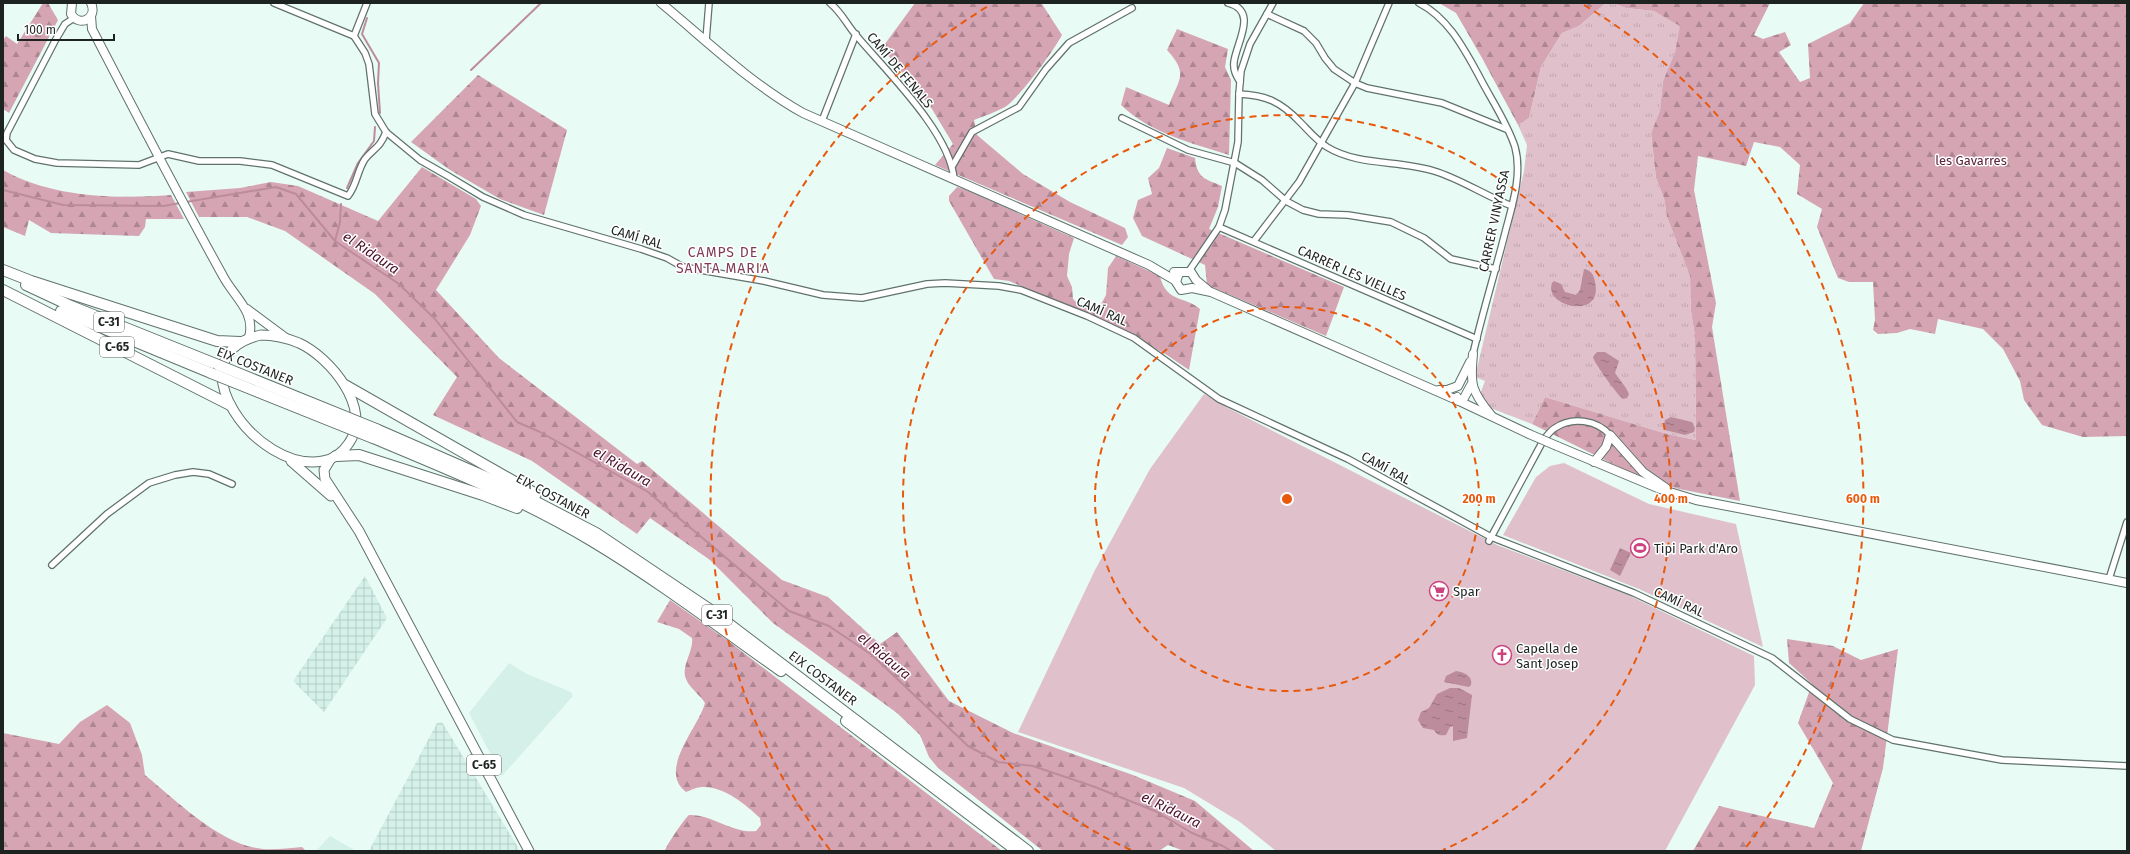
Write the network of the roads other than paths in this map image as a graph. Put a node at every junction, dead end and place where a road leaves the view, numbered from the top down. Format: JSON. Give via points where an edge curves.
{"nodes":[{"id":1,"x":274,"y":3,"type":"edge"},
{"id":2,"x":367,"y":3,"type":"edge"},
{"id":3,"x":661,"y":3,"type":"edge"},
{"id":4,"x":708,"y":3,"type":"edge"},
{"id":5,"x":830,"y":3,"type":"edge"},
{"id":6,"x":1228,"y":3,"type":"edge"},
{"id":7,"x":1273,"y":3,"type":"edge"},
{"id":8,"x":1389,"y":3,"type":"edge"},
{"id":9,"x":1419,"y":3,"type":"edge"},
{"id":10,"x":71,"y":4,"type":"edge"},
{"id":11,"x":93,"y":4,"type":"edge"},
{"id":12,"x":1132,"y":8,"type":"dead end"},
{"id":13,"x":1267,"y":14,"type":"junction"},
{"id":14,"x":91,"y":16,"type":"junction"},
{"id":15,"x":74,"y":18,"type":"junction"},
{"id":16,"x":83,"y":21,"type":"junction"},
{"id":17,"x":92,"y":29,"type":"junction"},
{"id":18,"x":856,"y":34,"type":"junction"},
{"id":19,"x":354,"y":36,"type":"junction"},
{"id":20,"x":706,"y":40,"type":"junction"},
{"id":21,"x":1240,"y":82,"type":"junction"},
{"id":22,"x":1355,"y":83,"type":"junction"},
{"id":23,"x":1239,"y":94,"type":"junction"},
{"id":24,"x":1122,"y":118,"type":"dead end"},
{"id":25,"x":822,"y":121,"type":"junction"},
{"id":26,"x":1506,"y":129,"type":"junction"},
{"id":27,"x":386,"y":132,"type":"junction"},
{"id":28,"x":1320,"y":143,"type":"junction"},
{"id":29,"x":159,"y":158,"type":"junction"},
{"id":30,"x":1235,"y":162,"type":"junction"},
{"id":31,"x":953,"y":164,"type":"junction"},
{"id":32,"x":954,"y":178,"type":"junction"},
{"id":33,"x":1286,"y":201,"type":"junction"},
{"id":34,"x":1512,"y":206,"type":"junction"},
{"id":35,"x":1219,"y":227,"type":"junction"},
{"id":36,"x":1254,"y":242,"type":"junction"},
{"id":37,"x":1157,"y":269,"type":"junction"},
{"id":38,"x":1496,"y":269,"type":"junction"},
{"id":39,"x":3,"y":270,"type":"edge"},
{"id":40,"x":1189,"y":271,"type":"junction"},
{"id":41,"x":1179,"y":273,"type":"junction"},
{"id":42,"x":3,"y":274,"type":"edge"},
{"id":43,"x":1196,"y":280,"type":"junction"},
{"id":44,"x":1176,"y":281,"type":"junction"},
{"id":45,"x":3,"y":284,"type":"edge"},
{"id":46,"x":1192,"y":288,"type":"junction"},
{"id":47,"x":3,"y":290,"type":"edge"},
{"id":48,"x":1211,"y":292,"type":"junction"},
{"id":49,"x":240,"y":302,"type":"junction"},
{"id":50,"x":286,"y":338,"type":"junction"},
{"id":51,"x":1477,"y":339,"type":"junction"},
{"id":52,"x":244,"y":340,"type":"junction"},
{"id":53,"x":1473,"y":354,"type":"junction"},
{"id":54,"x":345,"y":385,"type":"junction"},
{"id":55,"x":1458,"y":386,"type":"junction"},
{"id":56,"x":1471,"y":386,"type":"junction"},
{"id":57,"x":1435,"y":390,"type":"junction"},
{"id":58,"x":1459,"y":401,"type":"junction"},
{"id":59,"x":230,"y":405,"type":"junction"},
{"id":60,"x":1493,"y":417,"type":"junction"},
{"id":61,"x":374,"y":433,"type":"junction"},
{"id":62,"x":1610,"y":435,"type":"junction"},
{"id":63,"x":286,"y":457,"type":"junction"},
{"id":64,"x":333,"y":458,"type":"junction"},
{"id":65,"x":1594,"y":462,"type":"junction"},
{"id":66,"x":232,"y":484,"type":"dead end"},
{"id":67,"x":1678,"y":495,"type":"junction"},
{"id":68,"x":348,"y":514,"type":"junction"},
{"id":69,"x":2127,"y":522,"type":"edge"},
{"id":70,"x":573,"y":526,"type":"junction"},
{"id":71,"x":1490,"y":539,"type":"junction"},
{"id":72,"x":52,"y":565,"type":"dead end"},
{"id":73,"x":2109,"y":579,"type":"junction"},
{"id":74,"x":2127,"y":583,"type":"edge"},
{"id":75,"x":2127,"y":766,"type":"edge"},
{"id":76,"x":529,"y":851,"type":"edge"},
{"id":77,"x":1017,"y":851,"type":"edge"},
{"id":78,"x":1028,"y":851,"type":"edge"}],
"edges":[{"from":1,"to":19,"type":"street"},
{"from":2,"to":19,"type":"street"},
{"from":3,"to":20,"type":"street"},
{"from":4,"to":20,"type":"street"},
{"from":5,"to":18,"type":"street","name":"CAMÍ DE FENALS","via":[[841,12]]},
{"from":6,"to":21,"type":"street","via":[[1241,11],[1244,21],[1234,62],[1234,72]]},
{"from":7,"to":13,"type":"street"},
{"from":8,"to":22,"type":"street"},
{"from":9,"to":26,"type":"street","name":"CARRER VINYASSA","via":[[1443,21],[1460,41]]},
{"from":10,"to":15,"type":"street","via":[[70,12]]},
{"from":11,"to":14,"type":"street"},
{"from":12,"to":31,"type":"street","via":[[1069,43],[1046,69],[1019,107],[972,132]]},
{"from":13,"to":21,"type":"street","via":[[1250,44]]},
{"from":13,"to":22,"type":"street","via":[[1304,31],[1334,69]]},
{"from":14,"to":16,"type":"street"},
{"from":14,"to":17,"type":"street"},
{"from":15,"to":16,"type":"street"},
{"from":15,"to":29,"type":"street","via":[[65,24],[56,39],[7,133],[6,140],[14,150],[35,159],[58,163],[139,165]]},
{"from":16,"to":17,"type":"street"},
{"from":17,"to":29,"type":"street"},
{"from":18,"to":25,"type":"street"},
{"from":18,"to":31,"type":"street","name":"CAMÍ DE FENALS","via":[[920,109]]},
{"from":19,"to":27,"type":"street","name":"CAMÍ RAL","via":[[365,53],[370,70],[373,109]]},
{"from":20,"to":25,"type":"street","via":[[775,98]]},
{"from":21,"to":23,"type":"street"},
{"from":22,"to":26,"type":"street","via":[[1367,88],[1442,103]]},
{"from":22,"to":28,"type":"street"},
{"from":23,"to":28,"type":"street","via":[[1256,94],[1270,98],[1283,106]]},
{"from":23,"to":30,"type":"street"},
{"from":24,"to":30,"type":"street","via":[[1188,150]]},
{"from":25,"to":32,"type":"street"},
{"from":26,"to":34,"type":"street","name":"CARRER VINYASSA","via":[[1515,147],[1517,163]]},
{"from":27,"to":29,"type":"street","via":[[377,149],[366,159],[348,196],[272,165],[240,161],[198,161],[168,154]]},
{"from":27,"to":71,"type":"street","name":"CAMÍ RAL","via":[[420,160],[500,204],[548,223],[641,248],[683,267],[846,298],[876,297],[927,284],[945,283],[1021,290],[1123,332],[1219,399],[1348,459]]},
{"from":28,"to":33,"type":"street"},
{"from":28,"to":34,"type":"street","via":[[1367,160],[1433,171]]},
{"from":29,"to":49,"type":"street","via":[[229,288]]},
{"from":30,"to":33,"type":"street","via":[[1262,180]]},
{"from":30,"to":35,"type":"street"},
{"from":31,"to":32,"type":"street","name":"CAMÍ DE FENALS"},
{"from":32,"to":37,"type":"street"},
{"from":33,"to":36,"type":"street"},
{"from":33,"to":38,"type":"street","via":[[1303,210],[1319,214],[1348,215],[1391,222],[1424,238],[1451,259]]},
{"from":34,"to":38,"type":"street","name":"CARRER VINYASSA"},
{"from":35,"to":36,"type":"street","name":"CARRER LES VIELLES"},
{"from":35,"to":40,"type":"street"},
{"from":36,"to":51,"type":"street","name":"CARRER LES VIELLES"},
{"from":37,"to":41,"type":"street"},
{"from":37,"to":44,"type":"street"},
{"from":38,"to":51,"type":"street","name":"CARRER VINYASSA"},
{"from":39,"to":52,"type":"highway","number":"C-65","via":[[217,341]]},
{"from":40,"to":41,"type":"street"},
{"from":40,"to":43,"type":"street"},
{"from":41,"to":44,"type":"street"},
{"from":42,"to":61,"type":"highway","name":"EIX COSTANER","number":"C-31","bridge":true,"via":[[71,306],[218,365]]},
{"from":43,"to":46,"type":"street"},
{"from":43,"to":48,"type":"street"},
{"from":44,"to":46,"type":"street","via":[[1182,290]]},
{"from":45,"to":61,"type":"highway","name":"EIX COSTANER","number":"C-31","bridge":true,"via":[[211,374]]},
{"from":46,"to":48,"type":"street"},
{"from":47,"to":59,"type":"highway","number":"C-65"},
{"from":48,"to":57,"type":"street"},
{"from":49,"to":50,"type":"street"},
{"from":49,"to":52,"type":"street","via":[[252,323]]},
{"from":50,"to":52,"type":"main road","number":"C-65","via":[[261,334]]},
{"from":50,"to":54,"type":"main road","number":"C-65","via":[[319,356]]},
{"from":51,"to":53,"type":"street","name":"CARRER VINYASSA"},
{"from":52,"to":59,"type":"main road","number":"C-65","via":[[225,358],[222,370],[222,379]]},
{"from":53,"to":55,"type":"street"},
{"from":53,"to":56,"type":"street"},
{"from":54,"to":64,"type":"main road","number":"C-65","via":[[357,424],[353,438],[346,448]]},
{"from":54,"to":70,"type":"highway","via":[[554,504]]},
{"from":55,"to":57,"type":"street","via":[[1447,390]]},
{"from":55,"to":58,"type":"street","via":[[1456,396]]},
{"from":56,"to":58,"type":"street","via":[[1464,398]]},
{"from":56,"to":60,"type":"street"},
{"from":57,"to":58,"type":"street"},
{"from":58,"to":60,"type":"street"},
{"from":59,"to":63,"type":"main road","number":"C-65","via":[[242,424],[254,436]]},
{"from":60,"to":65,"type":"street","bridge":true},
{"from":61,"to":70,"type":"highway","name":"EIX COSTANER","number":"C-31","via":[[500,483]]},
{"from":62,"to":65,"type":"street","via":[[1606,447]]},
{"from":62,"to":67,"type":"street","via":[[1643,472]]},
{"from":62,"to":71,"type":"street","via":[[1604,428],[1586,420],[1567,422],[1555,428],[1544,439]]},
{"from":63,"to":64,"type":"main road","number":"C-65","via":[[303,462]]},
{"from":63,"to":68,"type":"main road","number":"C-65","via":[[316,481]]},
{"from":64,"to":68,"type":"main road","number":"C-65","via":[[324,470],[324,479]]},
{"from":64,"to":70,"type":"highway","via":[[359,455],[381,461]]},
{"from":65,"to":67,"type":"street"},
{"from":66,"to":72,"type":"street","via":[[209,474],[193,472],[149,483],[107,514]]},
{"from":67,"to":73,"type":"street"},
{"from":68,"to":76,"type":"main road","number":"C-65"},
{"from":69,"to":73,"type":"street"},
{"from":70,"to":77,"type":"highway","name":"EIX COSTANER","number":"C-31","via":[[796,683]]},
{"from":70,"to":78,"type":"highway","name":"EIX COSTANER","number":"C-31","via":[[596,533],[712,611]]},
{"from":71,"to":75,"type":"street","name":"CAMÍ RAL","via":[[1634,593],[1772,658],[1850,719],[1897,741],[2002,760]]},
{"from":73,"to":74,"type":"street"}]}
